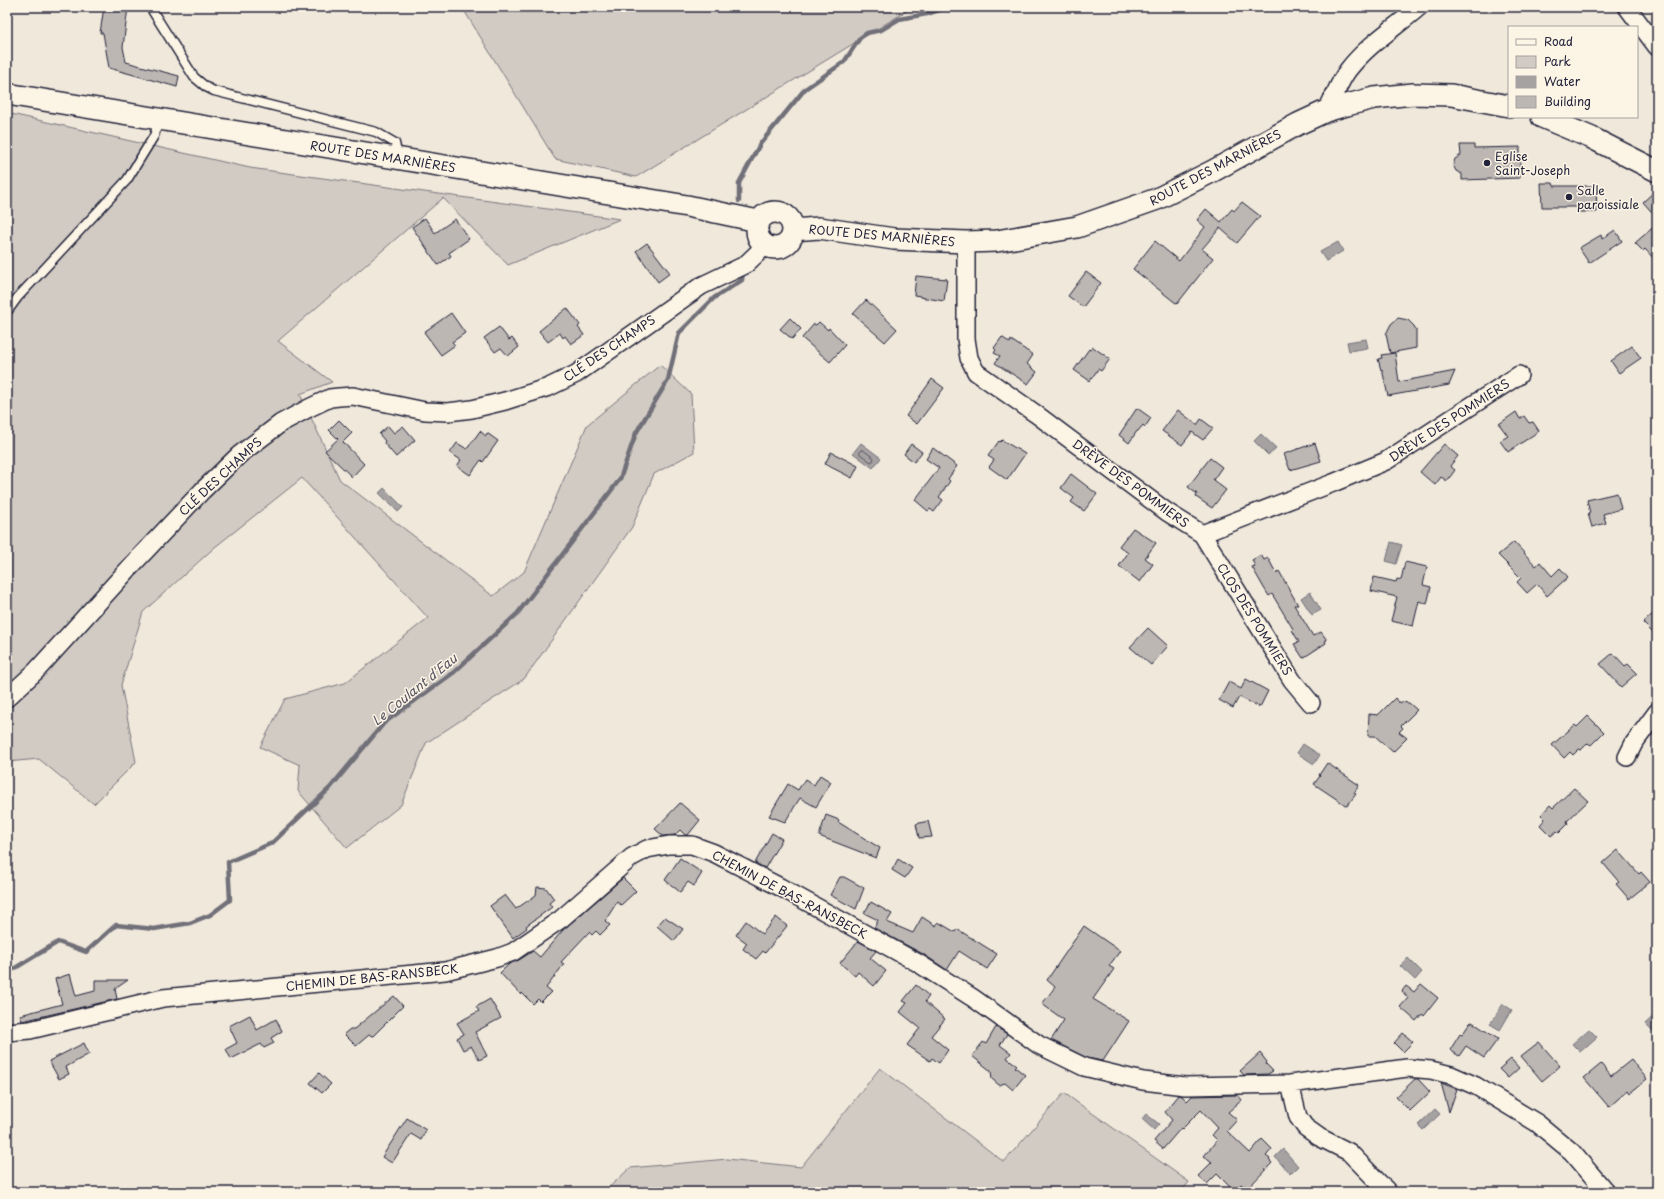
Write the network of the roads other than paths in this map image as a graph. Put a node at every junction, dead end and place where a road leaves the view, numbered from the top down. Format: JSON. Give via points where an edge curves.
{"nodes":[{"id":1,"x":150,"y":7,"type":"edge"},
{"id":2,"x":1419,"y":7,"type":"edge"},
{"id":3,"x":1627,"y":7,"type":"edge"},
{"id":4,"x":1657,"y":47,"type":"edge"},
{"id":5,"x":7,"y":94,"type":"edge"},
{"id":6,"x":1508,"y":106,"type":"edge"},
{"id":7,"x":1326,"y":111,"type":"junction"},
{"id":8,"x":1544,"y":118,"type":"edge"},
{"id":9,"x":159,"y":119,"type":"junction"},
{"id":10,"x":398,"y":158,"type":"junction"},
{"id":11,"x":1657,"y":171,"type":"edge"},
{"id":12,"x":758,"y":221,"type":"junction"},
{"id":13,"x":794,"y":230,"type":"junction"},
{"id":14,"x":966,"y":242,"type":"junction"},
{"id":15,"x":765,"y":246,"type":"junction"},
{"id":16,"x":7,"y":312,"type":"edge"},
{"id":17,"x":1519,"y":375,"type":"dead end"},
{"id":18,"x":1202,"y":534,"type":"junction"},
{"id":19,"x":7,"y":698,"type":"edge"},
{"id":20,"x":1311,"y":703,"type":"dead end"},
{"id":21,"x":1657,"y":712,"type":"edge"},
{"id":22,"x":1627,"y":757,"type":"dead end"},
{"id":23,"x":7,"y":1032,"type":"edge"},
{"id":24,"x":1290,"y":1084,"type":"junction"},
{"id":25,"x":1388,"y":1192,"type":"edge"},
{"id":26,"x":1606,"y":1192,"type":"edge"}],
"edges":[{"from":1,"to":10,"type":"lane","via":[[194,77],[206,87],[376,132],[395,143]]},
{"from":2,"to":7,"type":"street","via":[[1378,39],[1354,63],[1346,72]]},
{"from":3,"to":4,"type":"street"},
{"from":5,"to":9,"type":"street","name":"ROUTE DES MARNIÈRES"},
{"from":6,"to":7,"type":"street","name":"ROUTE DES MARNIÈRES","via":[[1451,95],[1413,94],[1374,98]]},
{"from":7,"to":14,"type":"street","name":"ROUTE DES MARNIÈRES","via":[[1281,132],[1157,199],[1077,228],[997,241]]},
{"from":8,"to":11,"type":"street","via":[[1592,138]]},
{"from":9,"to":10,"type":"street","name":"ROUTE DES MARNIÈRES"},
{"from":9,"to":16,"type":"lane","via":[[154,136],[126,180]]},
{"from":10,"to":12,"type":"street","name":"ROUTE DES MARNIÈRES","via":[[687,206]]},
{"from":12,"to":13,"type":"street","name":"ROUTE DES MARNIÈRES","via":[[767,213],[779,212],[792,222]]},
{"from":12,"to":15,"type":"street","via":[[757,235]]},
{"from":13,"to":14,"type":"street","name":"ROUTE DES MARNIÈRES","via":[[819,228],[894,238]]},
{"from":13,"to":15,"type":"street","name":"ROUTE DES MARNIÈRES","via":[[791,239],[784,246],[775,249]]},
{"from":14,"to":18,"type":"street","name":"DRÈVE DES POMMIERS","via":[[967,346],[969,358],[976,372],[1167,512]]},
{"from":15,"to":19,"type":"street","name":"CLÉ DES CHAMPS","via":[[745,265],[701,286],[576,374],[549,387],[506,401],[448,412],[425,411],[353,396],[330,398],[281,423],[239,455],[202,491],[36,671]]},
{"from":17,"to":18,"type":"street","name":"DRÈVE DES POMMIERS","via":[[1381,463]]},
{"from":18,"to":20,"type":"street","name":"CLOS DES POMMIERS","via":[[1292,680]]},
{"from":21,"to":22,"type":"street"},
{"from":23,"to":24,"type":"street","name":"CHEMIN DE BAS-RANSBECK","via":[[30,1030],[163,998],[445,971],[484,962],[513,952],[561,919],[632,857],[647,849],[669,845],[692,845],[714,853],[780,887],[918,963],[1039,1045],[1084,1067],[1185,1086]]},
{"from":24,"to":25,"type":"street","via":[[1298,1117],[1305,1128],[1349,1152]]},
{"from":24,"to":26,"type":"street","name":"CHEMIN DE BAS-RANSBECK","via":[[1407,1068],[1451,1075],[1476,1086],[1538,1122],[1572,1152]]}]}
